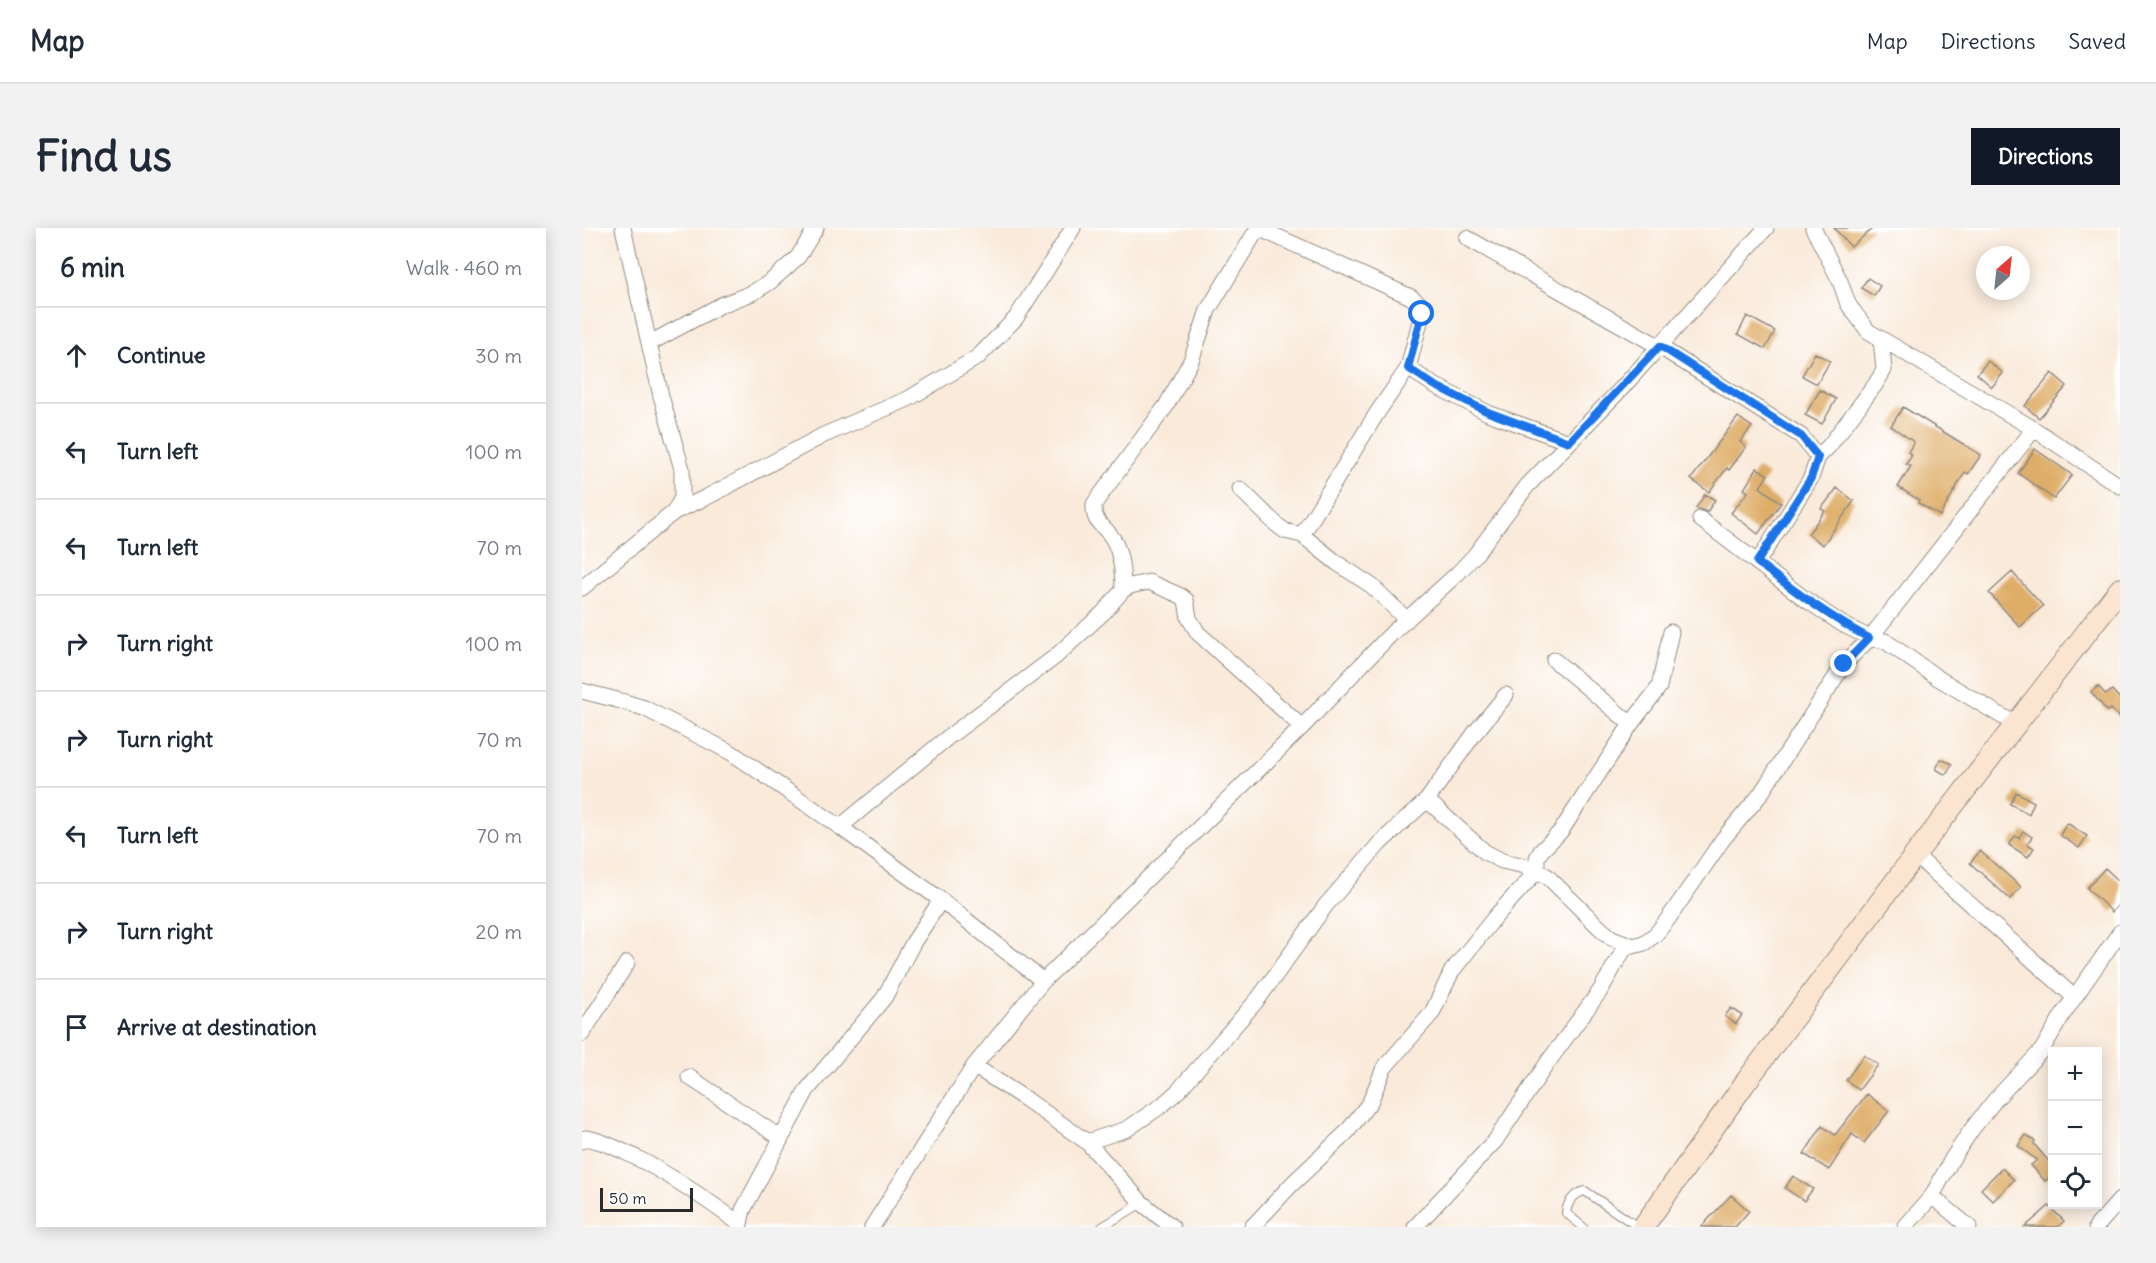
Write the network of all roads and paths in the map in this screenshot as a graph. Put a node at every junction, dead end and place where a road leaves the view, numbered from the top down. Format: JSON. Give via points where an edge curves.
{"nodes":[{"id":1,"x":623,"y":228,"type":"edge"},
{"id":2,"x":816,"y":228,"type":"edge"},
{"id":3,"x":1073,"y":228,"type":"edge"},
{"id":4,"x":1258,"y":228,"type":"edge"},
{"id":5,"x":1766,"y":228,"type":"edge"},
{"id":6,"x":1813,"y":228,"type":"edge"},
{"id":7,"x":1467,"y":238,"type":"dead end"},
{"id":8,"x":1881,"y":339,"type":"junction"},
{"id":9,"x":650,"y":343,"type":"junction"},
{"id":10,"x":1660,"y":346,"type":"junction"},
{"id":11,"x":1408,"y":368,"type":"junction"},
{"id":12,"x":2034,"y":429,"type":"junction"},
{"id":13,"x":1569,"y":442,"type":"junction"},
{"id":14,"x":1818,"y":457,"type":"junction"},
{"id":15,"x":2120,"y":486,"type":"edge"},
{"id":16,"x":1240,"y":489,"type":"dead end"},
{"id":17,"x":675,"y":512,"type":"junction"},
{"id":18,"x":1700,"y":519,"type":"dead end"},
{"id":19,"x":1302,"y":535,"type":"junction"},
{"id":20,"x":1757,"y":562,"type":"junction"},
{"id":21,"x":582,"y":588,"type":"edge"},
{"id":22,"x":2120,"y":589,"type":"edge"},
{"id":23,"x":1123,"y":590,"type":"junction"},
{"id":24,"x":1407,"y":620,"type":"junction"},
{"id":25,"x":1671,"y":632,"type":"dead end"},
{"id":26,"x":1869,"y":638,"type":"junction"},
{"id":27,"x":1554,"y":660,"type":"dead end"},
{"id":28,"x":582,"y":692,"type":"edge"},
{"id":29,"x":1506,"y":695,"type":"dead end"},
{"id":30,"x":1630,"y":724,"type":"junction"},
{"id":31,"x":2015,"y":724,"type":"junction"},
{"id":32,"x":1302,"y":727,"type":"junction"},
{"id":33,"x":1427,"y":800,"type":"junction"},
{"id":34,"x":840,"y":827,"type":"junction"},
{"id":35,"x":1915,"y":855,"type":"junction"},
{"id":36,"x":1537,"y":871,"type":"junction"},
{"id":37,"x":941,"y":900,"type":"junction"},
{"id":38,"x":2120,"y":932,"type":"edge"},
{"id":39,"x":1627,"y":944,"type":"junction"},
{"id":40,"x":627,"y":963,"type":"dead end"},
{"id":41,"x":1043,"y":981,"type":"junction"},
{"id":42,"x":2074,"y":997,"type":"junction"},
{"id":43,"x":582,"y":1034,"type":"edge"},
{"id":44,"x":974,"y":1066,"type":"junction"},
{"id":45,"x":689,"y":1077,"type":"dead end"},
{"id":46,"x":781,"y":1138,"type":"junction"},
{"id":47,"x":582,"y":1141,"type":"edge"},
{"id":48,"x":1087,"y":1142,"type":"junction"},
{"id":49,"x":1932,"y":1196,"type":"junction"},
{"id":50,"x":2120,"y":1200,"type":"edge"},
{"id":51,"x":1142,"y":1203,"type":"junction"},
{"id":52,"x":740,"y":1226,"type":"edge"},
{"id":53,"x":872,"y":1227,"type":"edge"},
{"id":54,"x":1102,"y":1227,"type":"edge"},
{"id":55,"x":1172,"y":1227,"type":"edge"},
{"id":56,"x":1252,"y":1227,"type":"edge"},
{"id":57,"x":1415,"y":1227,"type":"edge"},
{"id":58,"x":1583,"y":1227,"type":"edge"},
{"id":59,"x":1638,"y":1227,"type":"edge"},
{"id":60,"x":1642,"y":1227,"type":"edge"},
{"id":61,"x":1905,"y":1227,"type":"edge"},
{"id":62,"x":1969,"y":1227,"type":"edge"},
{"id":63,"x":2096,"y":1227,"type":"edge"}],
"edges":[{"from":1,"to":9,"type":"street"},
{"from":2,"to":9,"type":"street","via":[[798,257],[770,282]]},
{"from":3,"to":17,"type":"street","via":[[1016,318],[978,357],[908,399],[824,435]]},
{"from":4,"to":11,"type":"street","via":[[1420,304],[1422,314]]},
{"from":4,"to":23,"type":"street","via":[[1209,310],[1191,361],[1166,406],[1094,504],[1095,520],[1115,542]]},
{"from":5,"to":10,"type":"street"},
{"from":6,"to":8,"type":"street","via":[[1848,304],[1868,331]]},
{"from":7,"to":10,"type":"street"},
{"from":8,"to":12,"type":"street"},
{"from":8,"to":14,"type":"street","via":[[1884,370]]},
{"from":9,"to":17,"type":"street","via":[[682,469],[682,498]]},
{"from":10,"to":13,"type":"street"},
{"from":10,"to":14,"type":"street","via":[[1801,436]]},
{"from":11,"to":13,"type":"street","via":[[1488,412]]},
{"from":11,"to":19,"type":"street"},
{"from":12,"to":15,"type":"street"},
{"from":12,"to":26,"type":"street"},
{"from":13,"to":24,"type":"street","via":[[1527,486],[1475,555]]},
{"from":14,"to":20,"type":"street","via":[[1811,478]]},
{"from":16,"to":19,"type":"street","via":[[1285,531]]},
{"from":17,"to":21,"type":"street"},
{"from":18,"to":20,"type":"street"},
{"from":19,"to":24,"type":"street","via":[[1372,586]]},
{"from":20,"to":26,"type":"street","via":[[1814,605]]},
{"from":22,"to":31,"type":"main road"},
{"from":23,"to":32,"type":"street","via":[[1149,582],[1182,596],[1198,633]]},
{"from":23,"to":34,"type":"street","via":[[1054,657],[947,738]]},
{"from":24,"to":32,"type":"street"},
{"from":25,"to":30,"type":"street","via":[[1659,687]]},
{"from":26,"to":31,"type":"street","via":[[1885,641]]},
{"from":26,"to":39,"type":"street","via":[[1844,664],[1760,795],[1723,839],[1668,919],[1644,943]]},
{"from":27,"to":30,"type":"street"},
{"from":28,"to":34,"type":"street","via":[[644,708],[732,753]]},
{"from":29,"to":33,"type":"street"},
{"from":30,"to":36,"type":"street","via":[[1561,831],[1541,851]]},
{"from":31,"to":35,"type":"main road"},
{"from":32,"to":41,"type":"street"},
{"from":33,"to":36,"type":"street","via":[[1485,852]]},
{"from":33,"to":48,"type":"street","via":[[1380,843],[1326,905],[1258,999],[1178,1091],[1127,1130]]},
{"from":34,"to":37,"type":"street"},
{"from":35,"to":42,"type":"street"},
{"from":35,"to":60,"type":"main road"},
{"from":36,"to":39,"type":"street","via":[[1612,938]]},
{"from":36,"to":56,"type":"street","via":[[1452,971],[1432,1013],[1384,1068],[1370,1101],[1347,1132]]},
{"from":37,"to":41,"type":"street"},
{"from":37,"to":46,"type":"street","via":[[884,998],[812,1083]]},
{"from":38,"to":42,"type":"street"},
{"from":39,"to":57,"type":"street","via":[[1600,991],[1495,1141]]},
{"from":40,"to":43,"type":"street"},
{"from":41,"to":44,"type":"street"},
{"from":42,"to":49,"type":"street","via":[[2042,1050],[1972,1129]]},
{"from":44,"to":48,"type":"street"},
{"from":44,"to":53,"type":"street"},
{"from":45,"to":46,"type":"street"},
{"from":46,"to":52,"type":"street","via":[[743,1210]]},
{"from":47,"to":52,"type":"street","via":[[585,1138],[611,1145],[669,1174]]},
{"from":48,"to":51,"type":"street"},
{"from":49,"to":61,"type":"street"},
{"from":49,"to":62,"type":"street"},
{"from":50,"to":63,"type":"street"},
{"from":51,"to":54,"type":"lane"},
{"from":51,"to":55,"type":"street"},
{"from":58,"to":59,"type":"lane","via":[[1566,1210],[1569,1201],[1583,1191]]}]}
